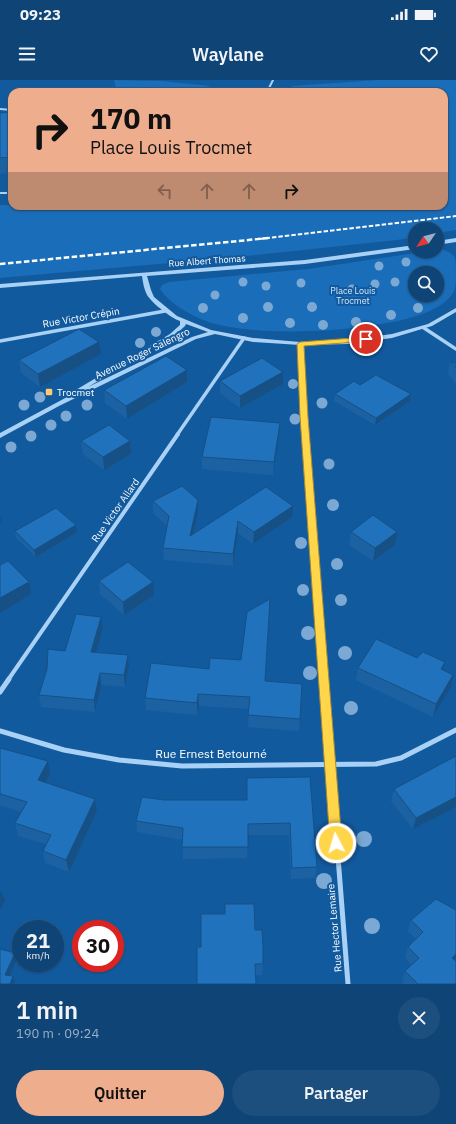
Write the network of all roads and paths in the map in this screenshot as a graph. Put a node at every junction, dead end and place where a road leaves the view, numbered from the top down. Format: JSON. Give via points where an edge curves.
{"nodes":[{"id":1,"x":454,"y":240,"type":"edge"},
{"id":2,"x":444,"y":242,"type":"edge"},
{"id":3,"x":456,"y":246,"type":"edge"},
{"id":4,"x":408,"y":248,"type":"edge"},
{"id":5,"x":144,"y":275,"type":"junction"},
{"id":6,"x":0,"y":286,"type":"edge"},
{"id":7,"x":456,"y":310,"type":"edge"},
{"id":8,"x":165,"y":311,"type":"junction"},
{"id":9,"x":183,"y":320,"type":"junction"},
{"id":10,"x":424,"y":328,"type":"junction"},
{"id":11,"x":215,"y":332,"type":"junction"},
{"id":12,"x":244,"y":338,"type":"junction"},
{"id":13,"x":0,"y":340,"type":"edge"},
{"id":14,"x":300,"y":344,"type":"junction"},
{"id":15,"x":456,"y":349,"type":"edge"},
{"id":16,"x":57,"y":405,"type":"junction"},
{"id":17,"x":0,"y":436,"type":"edge"},
{"id":18,"x":0,"y":692,"type":"edge"},
{"id":19,"x":456,"y":730,"type":"edge"},
{"id":20,"x":0,"y":731,"type":"edge"},
{"id":21,"x":330,"y":764,"type":"junction"},
{"id":22,"x":348,"y":984,"type":"edge"}],
"edges":[{"from":1,"to":2,"type":"street"},
{"from":1,"to":3,"type":"street"},
{"from":4,"to":5,"type":"street","name":"Rue Albert Thomas","via":[[305,262]]},
{"from":5,"to":6,"type":"street","name":"Rue Albert Thomas"},
{"from":5,"to":8,"type":"street","via":[[152,298]]},
{"from":7,"to":10,"type":"street"},
{"from":8,"to":9,"type":"street"},
{"from":8,"to":13,"type":"street","name":"Rue Victor Crépin"},
{"from":9,"to":11,"type":"street"},
{"from":9,"to":16,"type":"street","name":"Avenue Roger Salengro","via":[[183,325],[172,335]]},
{"from":10,"to":14,"type":"street","via":[[389,337]]},
{"from":10,"to":15,"type":"street"},
{"from":11,"to":12,"type":"street"},
{"from":11,"to":16,"type":"street","name":"Avenue Roger Salengro","via":[[194,338]]},
{"from":12,"to":14,"type":"street"},
{"from":12,"to":18,"type":"street","name":"Rue Victor Allard"},
{"from":14,"to":21,"type":"street","name":"Rue Hector Lemaire"},
{"from":16,"to":17,"type":"street","name":"Avenue Roger Salengro"},
{"from":19,"to":21,"type":"street","name":"Rue Ernest Betourné","via":[[388,762]]},
{"from":20,"to":21,"type":"street","name":"Rue Ernest Betourné","via":[[64,750],[153,764]]},
{"from":21,"to":22,"type":"street","name":"Rue Hector Lemaire"}]}
